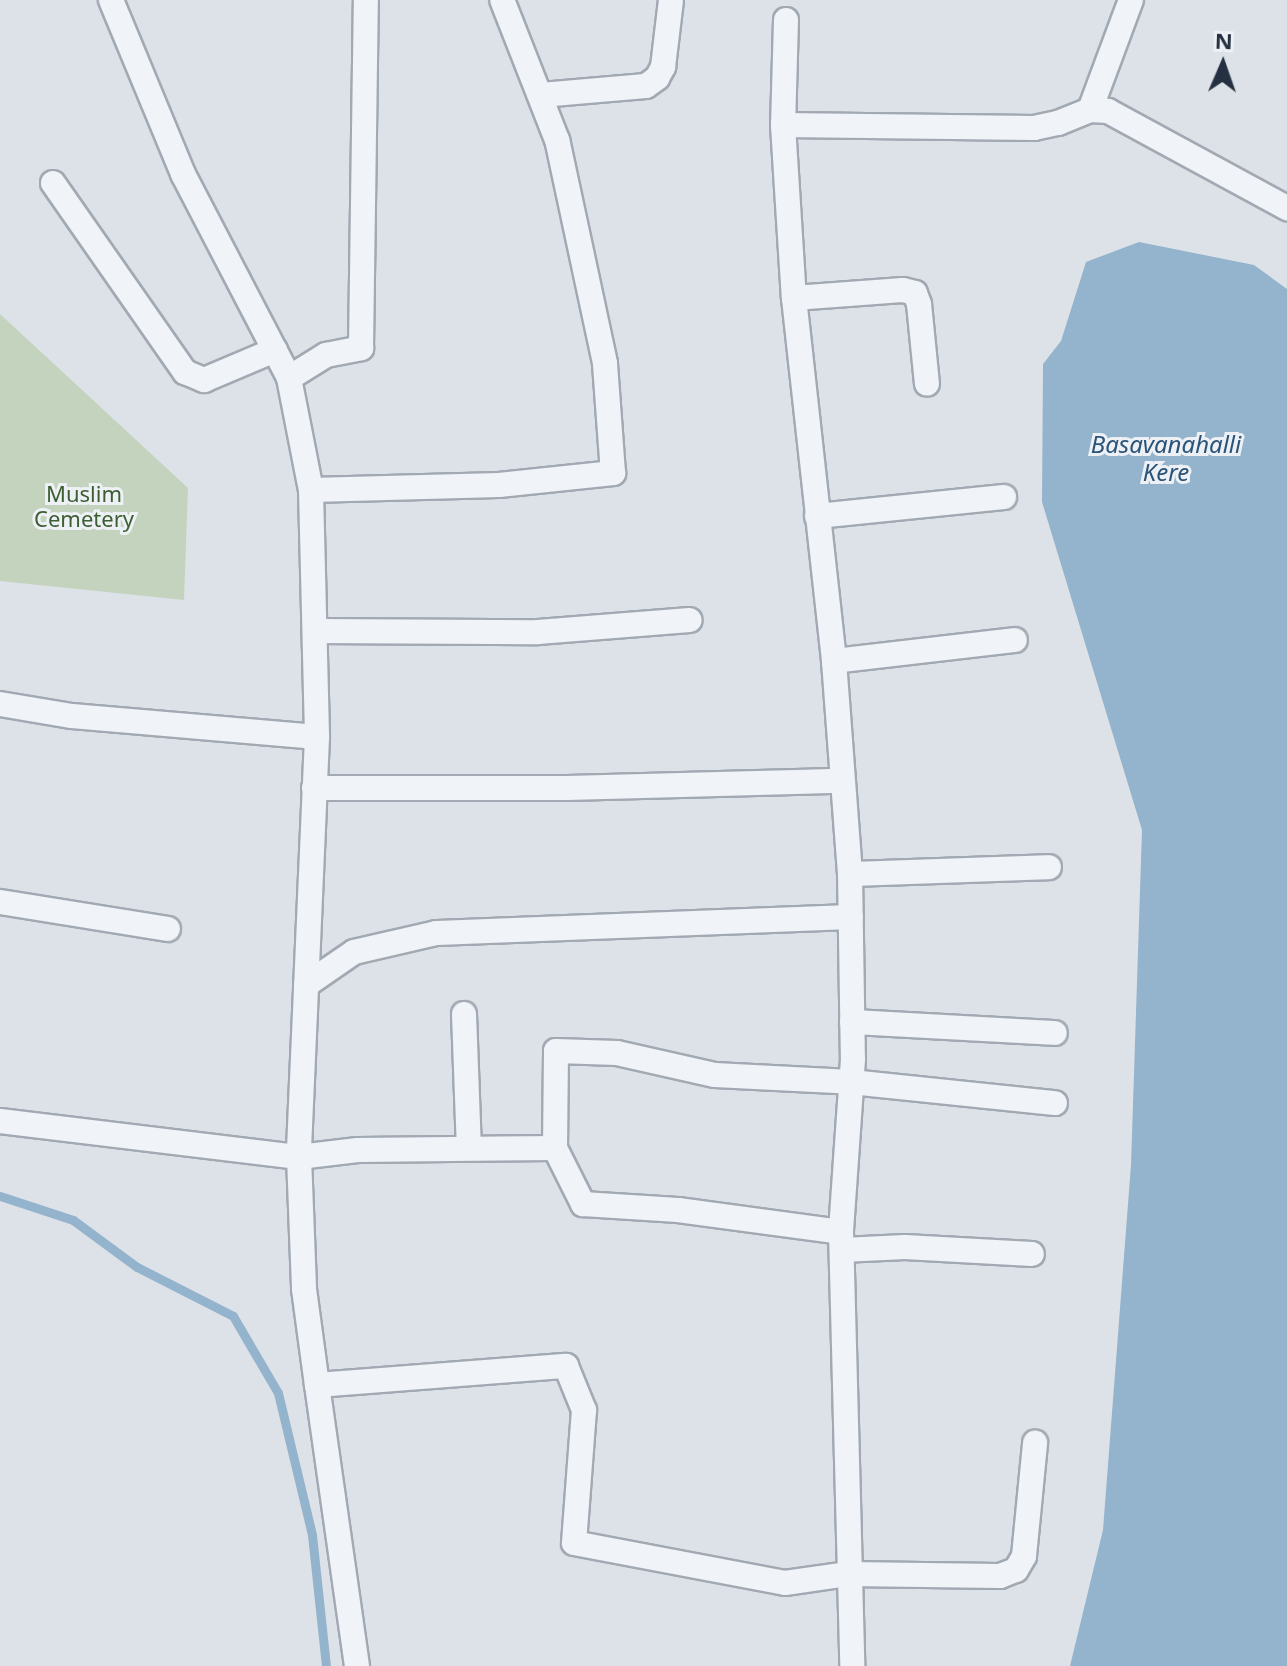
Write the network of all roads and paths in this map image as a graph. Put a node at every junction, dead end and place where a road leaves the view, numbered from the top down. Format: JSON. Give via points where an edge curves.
{"nodes":[{"id":1,"x":111,"y":0,"type":"edge"},
{"id":2,"x":366,"y":0,"type":"edge"},
{"id":3,"x":502,"y":0,"type":"edge"},
{"id":4,"x":671,"y":0,"type":"edge"},
{"id":5,"x":1131,"y":0,"type":"edge"},
{"id":6,"x":786,"y":20,"type":"dead end"},
{"id":7,"x":541,"y":95,"type":"junction"},
{"id":8,"x":1090,"y":110,"type":"junction"},
{"id":9,"x":783,"y":125,"type":"junction"},
{"id":10,"x":53,"y":183,"type":"dead end"},
{"id":11,"x":1287,"y":208,"type":"edge"},
{"id":12,"x":794,"y":298,"type":"junction"},
{"id":13,"x":275,"y":350,"type":"junction"},
{"id":14,"x":289,"y":378,"type":"junction"},
{"id":15,"x":927,"y":384,"type":"dead end"},
{"id":16,"x":311,"y":490,"type":"junction"},
{"id":17,"x":1004,"y":497,"type":"dead end"},
{"id":18,"x":817,"y":516,"type":"junction"},
{"id":19,"x":690,"y":620,"type":"dead end"},
{"id":20,"x":315,"y":631,"type":"junction"},
{"id":21,"x":1015,"y":640,"type":"dead end"},
{"id":22,"x":834,"y":661,"type":"junction"},
{"id":23,"x":0,"y":704,"type":"edge"},
{"id":24,"x":317,"y":737,"type":"junction"},
{"id":25,"x":841,"y":781,"type":"junction"},
{"id":26,"x":314,"y":788,"type":"junction"},
{"id":27,"x":1049,"y":867,"type":"dead end"},
{"id":28,"x":850,"y":874,"type":"junction"},
{"id":29,"x":0,"y":902,"type":"edge"},
{"id":30,"x":851,"y":917,"type":"junction"},
{"id":31,"x":168,"y":929,"type":"dead end"},
{"id":32,"x":306,"y":985,"type":"junction"},
{"id":33,"x":464,"y":1014,"type":"dead end"},
{"id":34,"x":852,"y":1022,"type":"junction"},
{"id":35,"x":1055,"y":1033,"type":"dead end"},
{"id":36,"x":851,"y":1082,"type":"junction"},
{"id":37,"x":1055,"y":1103,"type":"dead end"},
{"id":38,"x":0,"y":1121,"type":"edge"},
{"id":39,"x":469,"y":1148,"type":"junction"},
{"id":40,"x":555,"y":1148,"type":"junction"},
{"id":41,"x":299,"y":1157,"type":"junction"},
{"id":42,"x":842,"y":1241,"type":"junction"},
{"id":43,"x":1032,"y":1254,"type":"dead end"},
{"id":44,"x":317,"y":1385,"type":"junction"},
{"id":45,"x":1035,"y":1443,"type":"dead end"},
{"id":46,"x":848,"y":1574,"type":"junction"},
{"id":47,"x":357,"y":1666,"type":"edge"},
{"id":48,"x":852,"y":1666,"type":"edge"}],
"edges":[{"from":1,"to":13,"type":"street","via":[[183,174]]},
{"from":2,"to":14,"type":"street","via":[[361,348],[326,355]]},
{"from":3,"to":7,"type":"street"},
{"from":4,"to":7,"type":"street","via":[[657,78],[646,86]]},
{"from":5,"to":8,"type":"street"},
{"from":6,"to":9,"type":"street"},
{"from":7,"to":16,"type":"street","via":[[557,140],[605,363],[613,473],[499,485]]},
{"from":8,"to":9,"type":"street","via":[[1034,128]]},
{"from":8,"to":11,"type":"street","via":[[1108,111]]},
{"from":9,"to":12,"type":"street"},
{"from":10,"to":13,"type":"street","via":[[185,372],[204,380]]},
{"from":12,"to":15,"type":"street","via":[[915,293]]},
{"from":12,"to":18,"type":"street"},
{"from":13,"to":14,"type":"street"},
{"from":14,"to":16,"type":"street"},
{"from":16,"to":20,"type":"street"},
{"from":17,"to":18,"type":"street"},
{"from":18,"to":22,"type":"street"},
{"from":19,"to":20,"type":"street","via":[[538,632]]},
{"from":20,"to":24,"type":"street"},
{"from":21,"to":22,"type":"street"},
{"from":22,"to":25,"type":"street"},
{"from":23,"to":24,"type":"street","via":[[72,716]]},
{"from":24,"to":26,"type":"street"},
{"from":25,"to":26,"type":"street"},
{"from":25,"to":28,"type":"street"},
{"from":26,"to":32,"type":"street"},
{"from":27,"to":28,"type":"street"},
{"from":28,"to":30,"type":"street"},
{"from":29,"to":31,"type":"street"},
{"from":30,"to":32,"type":"street","via":[[436,933],[354,952]]},
{"from":30,"to":34,"type":"street"},
{"from":32,"to":41,"type":"street"},
{"from":33,"to":39,"type":"street"},
{"from":34,"to":35,"type":"street"},
{"from":34,"to":36,"type":"street"},
{"from":36,"to":37,"type":"street"},
{"from":36,"to":40,"type":"street","via":[[715,1075],[617,1053],[556,1051]]},
{"from":36,"to":42,"type":"street"},
{"from":38,"to":41,"type":"street"},
{"from":39,"to":40,"type":"street"},
{"from":39,"to":41,"type":"street"},
{"from":40,"to":42,"type":"street","via":[[583,1204],[678,1210]]},
{"from":41,"to":44,"type":"street","via":[[304,1289]]},
{"from":42,"to":43,"type":"street"},
{"from":42,"to":46,"type":"street","via":[[851,1512]]},
{"from":44,"to":46,"type":"street","via":[[566,1366],[584,1410],[574,1543],[785,1583]]},
{"from":44,"to":47,"type":"street"},
{"from":45,"to":46,"type":"street","via":[[1024,1556],[1016,1570],[1000,1576]]},
{"from":46,"to":48,"type":"street"}]}
